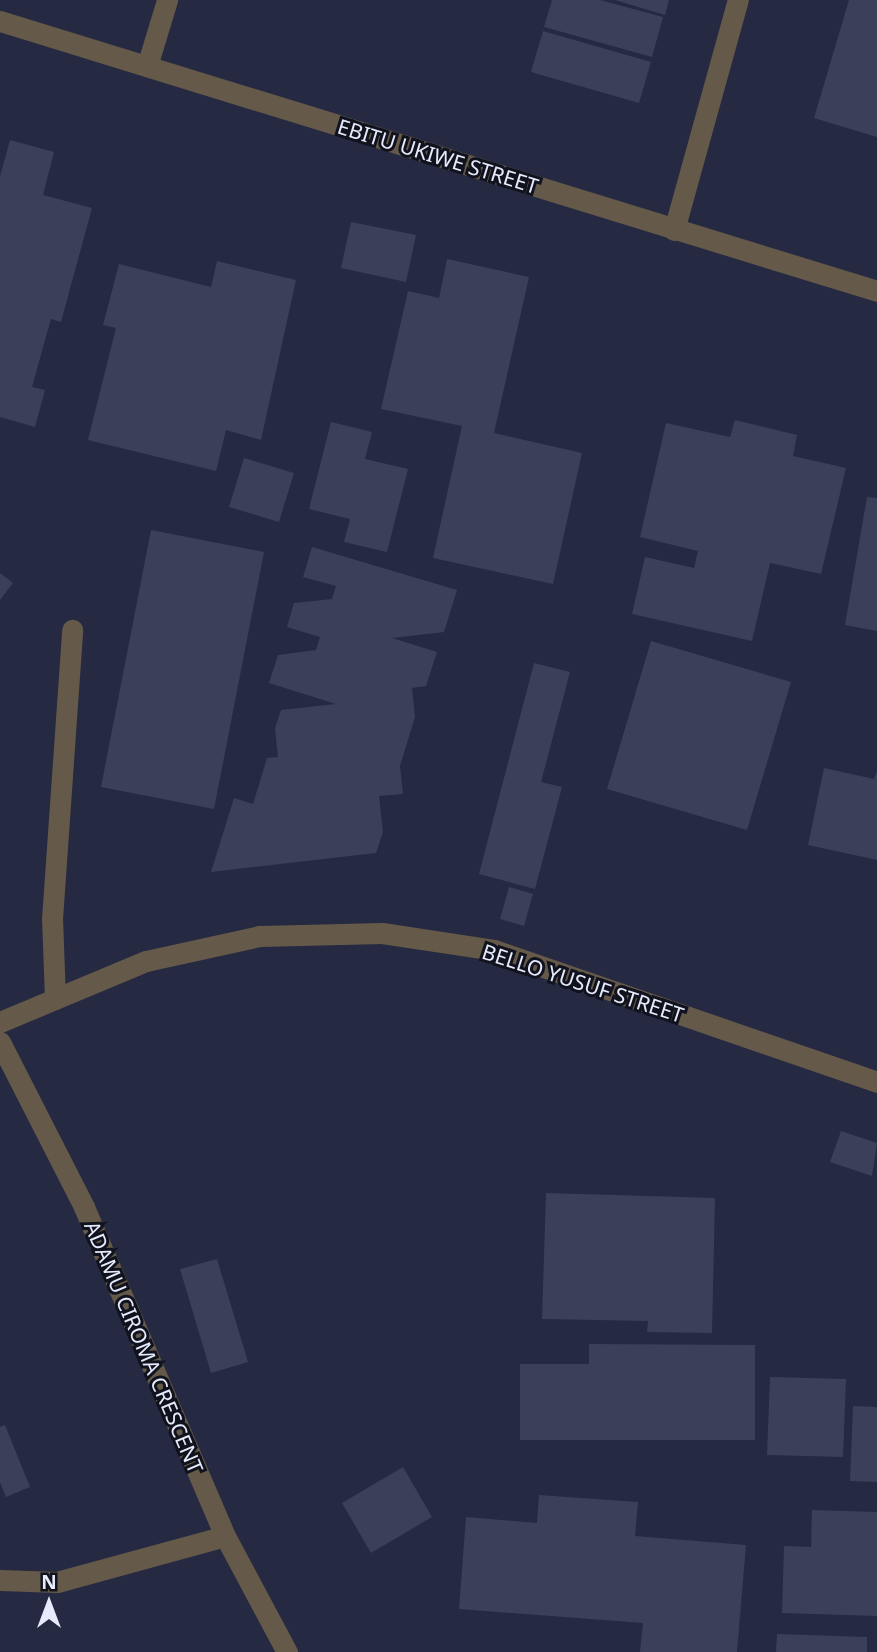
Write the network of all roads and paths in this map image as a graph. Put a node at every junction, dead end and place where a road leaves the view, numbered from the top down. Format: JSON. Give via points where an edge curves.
{"nodes":[{"id":1,"x":167,"y":0,"type":"edge"},
{"id":2,"x":738,"y":0,"type":"edge"},
{"id":3,"x":0,"y":22,"type":"edge"},
{"id":4,"x":147,"y":66,"type":"junction"},
{"id":5,"x":674,"y":229,"type":"junction"},
{"id":6,"x":877,"y":291,"type":"edge"},
{"id":7,"x":72,"y":630,"type":"dead end"},
{"id":8,"x":55,"y":999,"type":"junction"},
{"id":9,"x":0,"y":1022,"type":"edge"},
{"id":10,"x":0,"y":1042,"type":"edge"},
{"id":11,"x":877,"y":1082,"type":"edge"},
{"id":12,"x":225,"y":1536,"type":"junction"},
{"id":13,"x":0,"y":1580,"type":"edge"},
{"id":14,"x":287,"y":1652,"type":"edge"}],
"edges":[{"from":1,"to":4,"type":"street"},
{"from":2,"to":5,"type":"street"},
{"from":3,"to":4,"type":"street","name":"EBITU UKIWE STREET"},
{"from":4,"to":5,"type":"street","name":"EBITU UKIWE STREET"},
{"from":5,"to":6,"type":"street","name":"EBITU UKIWE STREET"},
{"from":7,"to":8,"type":"street","via":[[52,919]]},
{"from":8,"to":9,"type":"street","name":"BELLO YUSUF STREET"},
{"from":8,"to":11,"type":"street","name":"BELLO YUSUF STREET","via":[[146,961],[260,936],[382,933],[494,950]]},
{"from":10,"to":12,"type":"street","name":"ADAMU CIROMA CRESCENT","via":[[84,1207]]},
{"from":12,"to":13,"type":"street","via":[[57,1582]]},
{"from":12,"to":14,"type":"street","name":"ADAMU CIROMA CRESCENT"}]}
